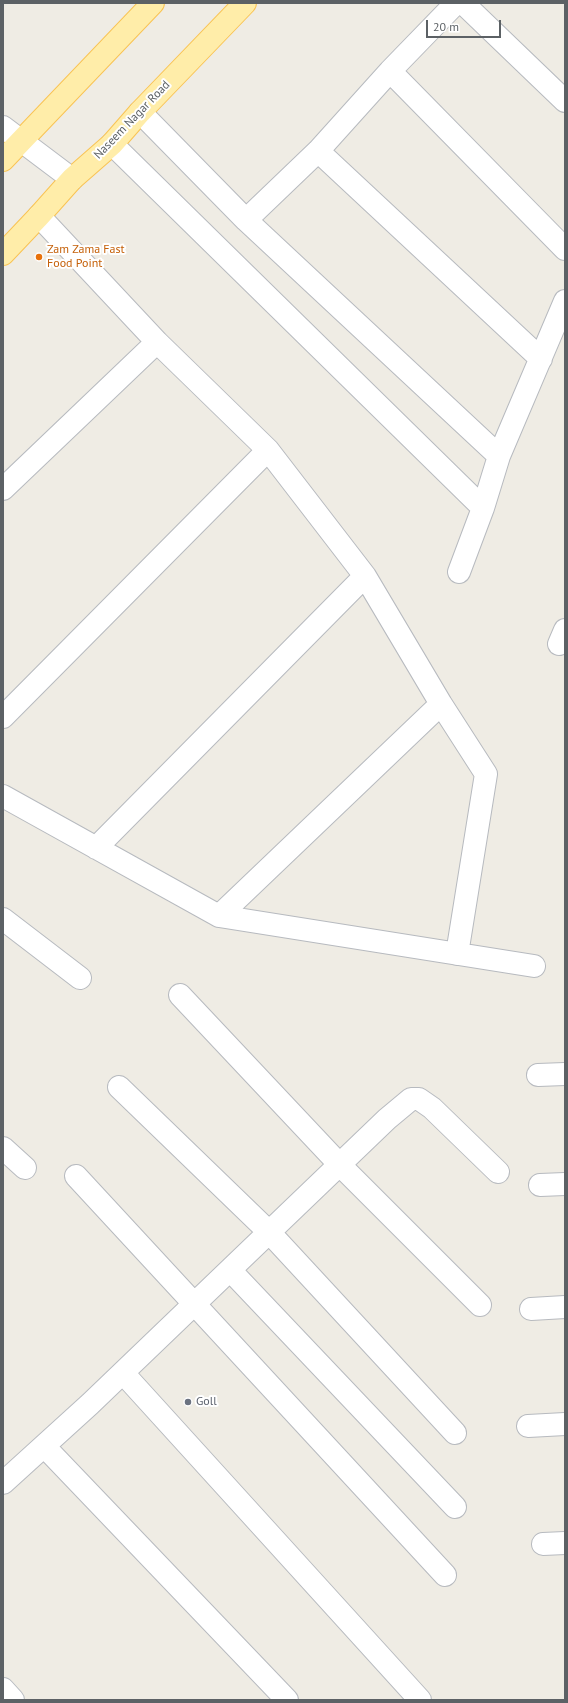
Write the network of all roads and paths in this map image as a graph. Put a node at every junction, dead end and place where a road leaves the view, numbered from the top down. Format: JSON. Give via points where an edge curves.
{"nodes":[{"id":1,"x":153,"y":3,"type":"edge"},
{"id":2,"x":244,"y":3,"type":"edge"},
{"id":3,"x":456,"y":3,"type":"edge"},
{"id":4,"x":463,"y":3,"type":"edge"},
{"id":5,"x":390,"y":71,"type":"junction"},
{"id":6,"x":565,"y":101,"type":"edge"},
{"id":7,"x":140,"y":112,"type":"junction"},
{"id":8,"x":3,"y":127,"type":"edge"},
{"id":9,"x":22,"y":140,"type":"junction"},
{"id":10,"x":112,"y":144,"type":"junction"},
{"id":11,"x":318,"y":151,"type":"junction"},
{"id":12,"x":3,"y":160,"type":"edge"},
{"id":13,"x":72,"y":178,"type":"junction"},
{"id":14,"x":39,"y":216,"type":"junction"},
{"id":15,"x":246,"y":220,"type":"junction"},
{"id":16,"x":565,"y":250,"type":"edge"},
{"id":17,"x":3,"y":254,"type":"edge"},
{"id":18,"x":565,"y":301,"type":"edge"},
{"id":19,"x":157,"y":342,"type":"junction"},
{"id":20,"x":541,"y":359,"type":"junction"},
{"id":21,"x":268,"y":450,"type":"junction"},
{"id":22,"x":499,"y":456,"type":"junction"},
{"id":23,"x":3,"y":489,"type":"edge"},
{"id":24,"x":483,"y":508,"type":"junction"},
{"id":25,"x":459,"y":572,"type":"dead end"},
{"id":26,"x":365,"y":576,"type":"junction"},
{"id":27,"x":441,"y":704,"type":"junction"},
{"id":28,"x":3,"y":717,"type":"edge"},
{"id":29,"x":3,"y":796,"type":"edge"},
{"id":30,"x":96,"y":848,"type":"junction"},
{"id":31,"x":218,"y":916,"type":"junction"},
{"id":32,"x":3,"y":919,"type":"edge"},
{"id":33,"x":456,"y":954,"type":"junction"},
{"id":34,"x":534,"y":966,"type":"dead end"},
{"id":35,"x":80,"y":978,"type":"dead end"},
{"id":36,"x":180,"y":995,"type":"dead end"},
{"id":37,"x":565,"y":1074,"type":"edge"},
{"id":38,"x":538,"y":1075,"type":"dead end"},
{"id":39,"x":119,"y":1086,"type":"dead end"},
{"id":40,"x":3,"y":1148,"type":"edge"},
{"id":41,"x":340,"y":1165,"type":"junction"},
{"id":42,"x":25,"y":1168,"type":"dead end"},
{"id":43,"x":498,"y":1172,"type":"dead end"},
{"id":44,"x":76,"y":1176,"type":"dead end"},
{"id":45,"x":565,"y":1184,"type":"edge"},
{"id":46,"x":540,"y":1185,"type":"dead end"},
{"id":47,"x":269,"y":1232,"type":"junction"},
{"id":48,"x":230,"y":1270,"type":"junction"},
{"id":49,"x":194,"y":1304,"type":"junction"},
{"id":50,"x":480,"y":1305,"type":"dead end"},
{"id":51,"x":565,"y":1307,"type":"edge"},
{"id":52,"x":531,"y":1310,"type":"dead end"},
{"id":53,"x":123,"y":1373,"type":"junction"},
{"id":54,"x":565,"y":1424,"type":"edge"},
{"id":55,"x":528,"y":1426,"type":"dead end"},
{"id":56,"x":455,"y":1433,"type":"dead end"},
{"id":57,"x":44,"y":1446,"type":"junction"},
{"id":58,"x":3,"y":1484,"type":"edge"},
{"id":59,"x":455,"y":1507,"type":"dead end"},
{"id":60,"x":565,"y":1543,"type":"edge"},
{"id":61,"x":543,"y":1544,"type":"dead end"},
{"id":62,"x":445,"y":1575,"type":"dead end"},
{"id":63,"x":3,"y":1689,"type":"edge"},
{"id":64,"x":13,"y":1700,"type":"edge"},
{"id":65,"x":286,"y":1700,"type":"edge"},
{"id":66,"x":420,"y":1700,"type":"edge"}],
"edges":[{"from":1,"to":9,"type":"main road"},
{"from":2,"to":7,"type":"main road","name":"Naseem Nagar Road"},
{"from":3,"to":5,"type":"street"},
{"from":4,"to":6,"type":"street"},
{"from":5,"to":11,"type":"street"},
{"from":5,"to":16,"type":"street"},
{"from":7,"to":10,"type":"main road","name":"Naseem Nagar Road"},
{"from":7,"to":15,"type":"street"},
{"from":8,"to":9,"type":"street"},
{"from":9,"to":12,"type":"main road"},
{"from":9,"to":13,"type":"street"},
{"from":10,"to":13,"type":"main road","name":"Naseem Nagar Road"},
{"from":10,"to":24,"type":"street"},
{"from":11,"to":15,"type":"street"},
{"from":11,"to":20,"type":"street"},
{"from":13,"to":14,"type":"main road","name":"Naseem Nagar Road"},
{"from":14,"to":17,"type":"main road","name":"Naseem Nagar Road"},
{"from":14,"to":19,"type":"street"},
{"from":15,"to":22,"type":"street"},
{"from":18,"to":20,"type":"street"},
{"from":19,"to":21,"type":"street"},
{"from":19,"to":23,"type":"street"},
{"from":20,"to":22,"type":"street"},
{"from":21,"to":26,"type":"street"},
{"from":21,"to":28,"type":"street"},
{"from":22,"to":24,"type":"street"},
{"from":24,"to":25,"type":"street"},
{"from":26,"to":27,"type":"street"},
{"from":26,"to":30,"type":"street"},
{"from":27,"to":31,"type":"street"},
{"from":27,"to":33,"type":"street","via":[[486,774]]},
{"from":29,"to":30,"type":"street"},
{"from":30,"to":31,"type":"street"},
{"from":31,"to":33,"type":"street"},
{"from":32,"to":35,"type":"street"},
{"from":33,"to":34,"type":"street"},
{"from":36,"to":41,"type":"street"},
{"from":37,"to":38,"type":"street"},
{"from":39,"to":47,"type":"street"},
{"from":40,"to":42,"type":"street"},
{"from":41,"to":43,"type":"street","via":[[411,1099],[420,1099]]},
{"from":41,"to":47,"type":"street"},
{"from":41,"to":50,"type":"street"},
{"from":44,"to":49,"type":"street"},
{"from":45,"to":46,"type":"street"},
{"from":47,"to":48,"type":"street"},
{"from":47,"to":56,"type":"street"},
{"from":48,"to":49,"type":"street"},
{"from":48,"to":59,"type":"street"},
{"from":49,"to":53,"type":"street"},
{"from":49,"to":62,"type":"street"},
{"from":51,"to":52,"type":"street"},
{"from":53,"to":57,"type":"street"},
{"from":53,"to":66,"type":"street"},
{"from":54,"to":55,"type":"street"},
{"from":57,"to":58,"type":"street"},
{"from":57,"to":65,"type":"street"},
{"from":60,"to":61,"type":"street"},
{"from":63,"to":64,"type":"street"}]}
